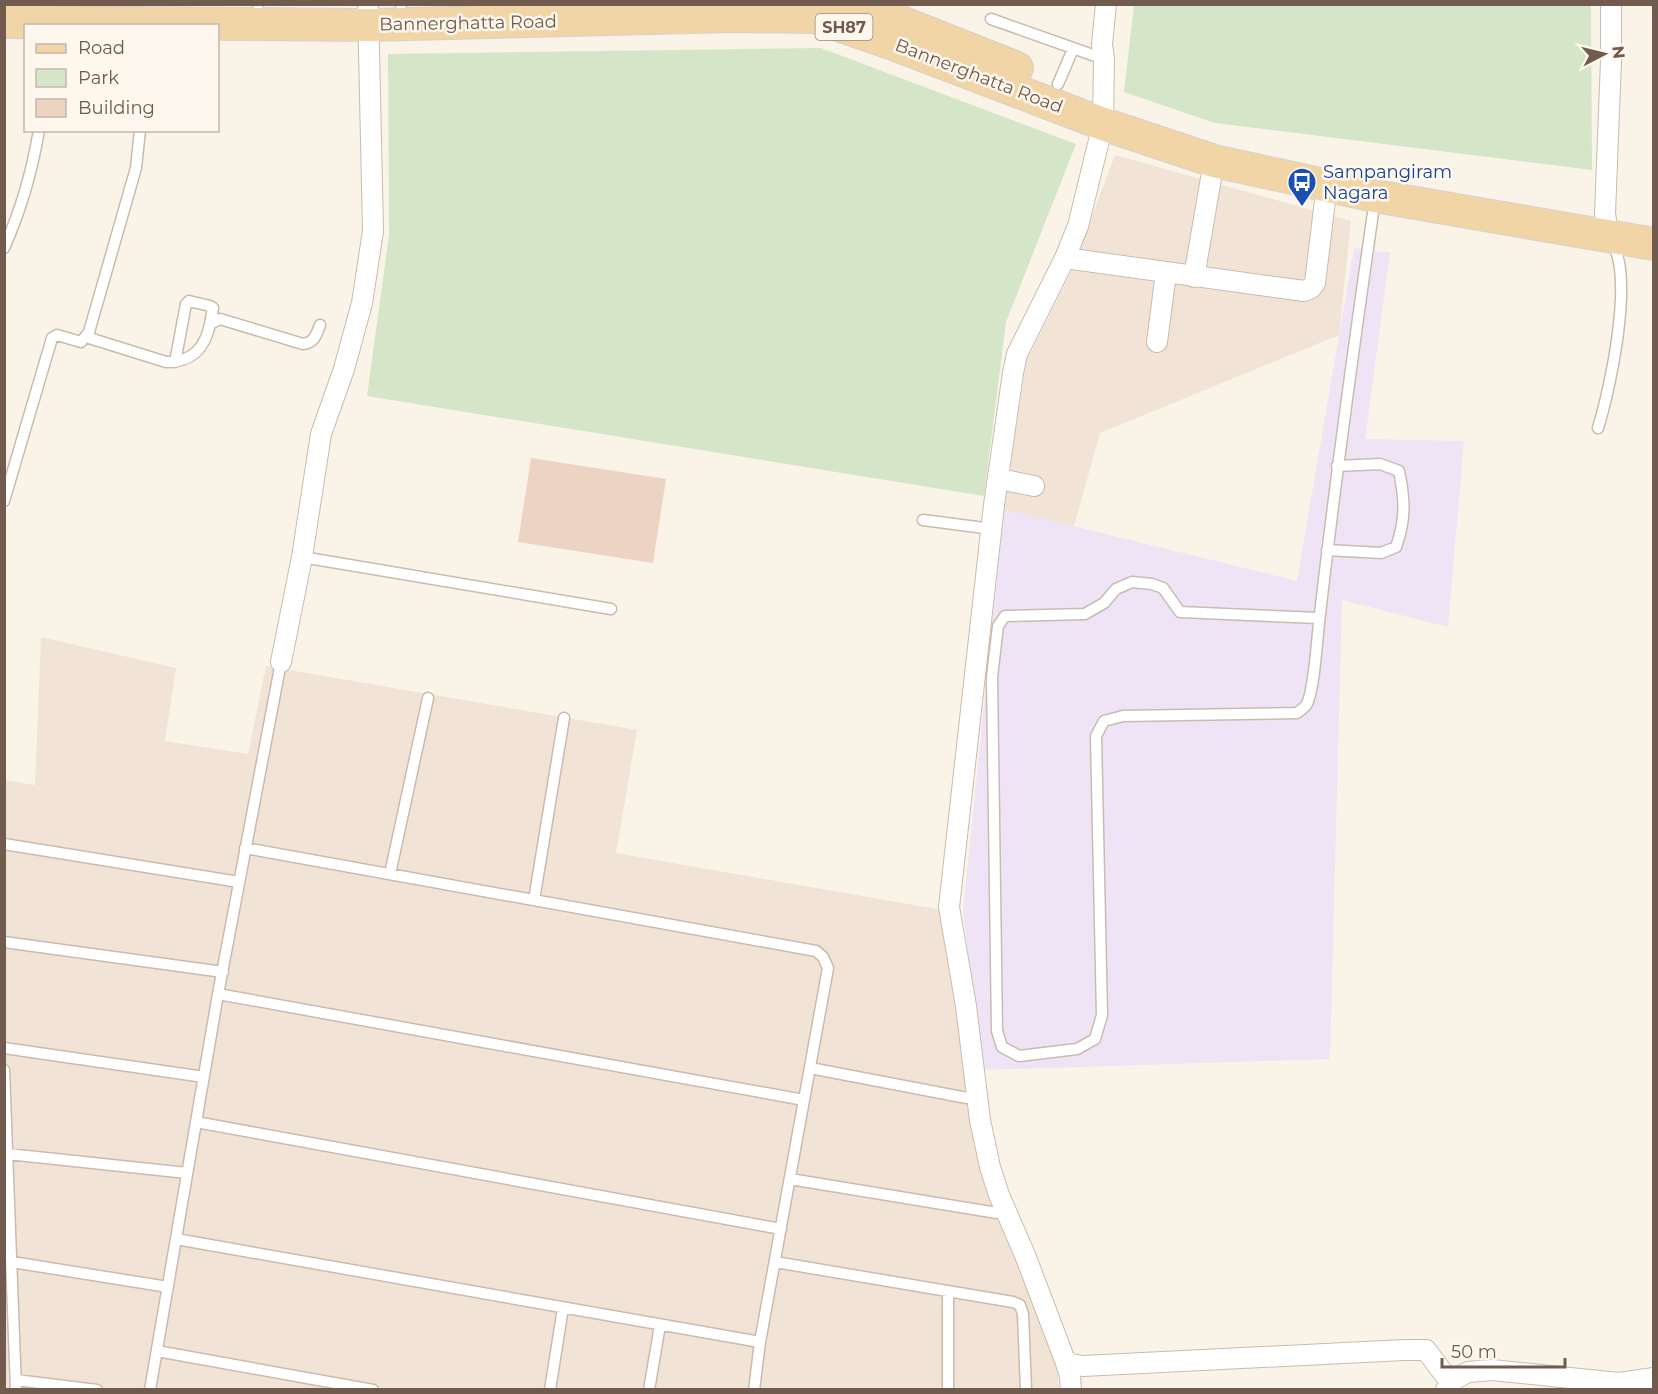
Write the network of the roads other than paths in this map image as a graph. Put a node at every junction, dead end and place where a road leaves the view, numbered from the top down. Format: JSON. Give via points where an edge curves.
{"nodes":[{"id":1,"x":254,"y":4,"type":"edge"},
{"id":2,"x":443,"y":4,"type":"edge"},
{"id":3,"x":846,"y":4,"type":"edge"},
{"id":4,"x":1106,"y":4,"type":"edge"},
{"id":5,"x":1118,"y":4,"type":"edge"},
{"id":6,"x":1611,"y":4,"type":"edge"},
{"id":7,"x":401,"y":5,"type":"edge"},
{"id":8,"x":369,"y":15,"type":"edge"},
{"id":9,"x":991,"y":19,"type":"dead end"},
{"id":10,"x":4,"y":22,"type":"edge"},
{"id":11,"x":39,"y":24,"type":"edge"},
{"id":12,"x":170,"y":24,"type":"edge"},
{"id":13,"x":1073,"y":49,"type":"junction"},
{"id":14,"x":1104,"y":59,"type":"junction"},
{"id":15,"x":1058,"y":84,"type":"junction"},
{"id":16,"x":1104,"y":113,"type":"junction"},
{"id":17,"x":39,"y":132,"type":"edge"},
{"id":18,"x":140,"y":132,"type":"edge"},
{"id":19,"x":1214,"y":161,"type":"junction"},
{"id":20,"x":1319,"y":177,"type":"junction"},
{"id":21,"x":1375,"y":196,"type":"junction"},
{"id":22,"x":1653,"y":222,"type":"edge"},
{"id":23,"x":1606,"y":225,"type":"junction"},
{"id":24,"x":1653,"y":244,"type":"edge"},
{"id":25,"x":4,"y":248,"type":"edge"},
{"id":26,"x":1065,"y":258,"type":"junction"},
{"id":27,"x":1166,"y":273,"type":"junction"},
{"id":28,"x":1194,"y":277,"type":"junction"},
{"id":29,"x":210,"y":324,"type":"junction"},
{"id":30,"x":320,"y":325,"type":"dead end"},
{"id":31,"x":86,"y":337,"type":"junction"},
{"id":32,"x":1157,"y":342,"type":"dead end"},
{"id":33,"x":175,"y":362,"type":"junction"},
{"id":34,"x":1598,"y":428,"type":"dead end"},
{"id":35,"x":1337,"y":466,"type":"junction"},
{"id":36,"x":999,"y":479,"type":"junction"},
{"id":37,"x":1034,"y":486,"type":"dead end"},
{"id":38,"x":4,"y":501,"type":"edge"},
{"id":39,"x":923,"y":520,"type":"dead end"},
{"id":40,"x":992,"y":529,"type":"junction"},
{"id":41,"x":1327,"y":550,"type":"junction"},
{"id":42,"x":302,"y":557,"type":"junction"},
{"id":43,"x":610,"y":609,"type":"dead end"},
{"id":44,"x":1319,"y":618,"type":"junction"},
{"id":45,"x":281,"y":662,"type":"joint"},
{"id":46,"x":428,"y":698,"type":"dead end"},
{"id":47,"x":564,"y":718,"type":"dead end"},
{"id":48,"x":4,"y":844,"type":"edge"},
{"id":49,"x":245,"y":848,"type":"junction"},
{"id":50,"x":390,"y":874,"type":"junction"},
{"id":51,"x":239,"y":882,"type":"junction"},
{"id":52,"x":534,"y":900,"type":"junction"},
{"id":53,"x":4,"y":942,"type":"edge"},
{"id":54,"x":223,"y":972,"type":"junction"},
{"id":55,"x":218,"y":994,"type":"junction"},
{"id":56,"x":4,"y":1048,"type":"edge"},
{"id":57,"x":810,"y":1068,"type":"junction"},
{"id":58,"x":4,"y":1070,"type":"edge"},
{"id":59,"x":204,"y":1077,"type":"junction"},
{"id":60,"x":967,"y":1098,"type":"dead end"},
{"id":61,"x":804,"y":1100,"type":"junction"},
{"id":62,"x":196,"y":1122,"type":"junction"},
{"id":63,"x":8,"y":1154,"type":"junction"},
{"id":64,"x":188,"y":1173,"type":"junction"},
{"id":65,"x":790,"y":1179,"type":"junction"},
{"id":66,"x":997,"y":1213,"type":"dead end"},
{"id":67,"x":781,"y":1230,"type":"junction"},
{"id":68,"x":176,"y":1239,"type":"junction"},
{"id":69,"x":12,"y":1262,"type":"junction"},
{"id":70,"x":775,"y":1262,"type":"junction"},
{"id":71,"x":168,"y":1287,"type":"junction"},
{"id":72,"x":948,"y":1291,"type":"junction"},
{"id":73,"x":563,"y":1308,"type":"junction"},
{"id":74,"x":660,"y":1324,"type":"junction"},
{"id":75,"x":760,"y":1342,"type":"junction"},
{"id":76,"x":157,"y":1352,"type":"junction"},
{"id":77,"x":1066,"y":1363,"type":"junction"},
{"id":78,"x":1653,"y":1378,"type":"edge"},
{"id":79,"x":16,"y":1385,"type":"edge"},
{"id":80,"x":1448,"y":1386,"type":"edge"},
{"id":81,"x":97,"y":1389,"type":"edge"},
{"id":82,"x":150,"y":1389,"type":"edge"},
{"id":83,"x":373,"y":1389,"type":"edge"},
{"id":84,"x":550,"y":1389,"type":"edge"},
{"id":85,"x":649,"y":1389,"type":"edge"},
{"id":86,"x":754,"y":1389,"type":"edge"},
{"id":87,"x":948,"y":1389,"type":"edge"},
{"id":88,"x":1026,"y":1389,"type":"edge"},
{"id":89,"x":1071,"y":1389,"type":"edge"}],
"edges":[{"from":1,"to":8,"type":"main road","name":"Bannerghatta Road","number":"SH87"},
{"from":2,"to":7,"type":"main road","name":"Bannerghatta Road","number":"SH87"},
{"from":3,"to":15,"type":"main road","name":"Bannerghatta Road","number":"SH87"},
{"from":4,"to":14,"type":"street"},
{"from":5,"to":14,"type":"street","via":[[1112,44]]},
{"from":6,"to":23,"type":"street"},
{"from":7,"to":8,"type":"main road","name":"Bannerghatta Road","number":"SH87"},
{"from":8,"to":12,"type":"main road","name":"Bannerghatta Road","number":"SH87"},
{"from":8,"to":16,"type":"main road","name":"Bannerghatta Road","number":"SH87","via":[[815,17]]},
{"from":8,"to":42,"type":"street","via":[[373,231],[369,264],[344,369],[321,434]]},
{"from":9,"to":13,"type":"lane"},
{"from":10,"to":11,"type":"main road","name":"Bannerghatta Road","number":"SH87"},
{"from":13,"to":14,"type":"lane"},
{"from":13,"to":15,"type":"lane"},
{"from":14,"to":16,"type":"street"},
{"from":15,"to":16,"type":"main road","name":"Bannerghatta Road","number":"SH87"},
{"from":16,"to":19,"type":"main road","name":"Bannerghatta Road","number":"SH87"},
{"from":16,"to":20,"type":"main road","name":"Bannerghatta Road","number":"SH87","via":[[1282,159]]},
{"from":16,"to":26,"type":"street","via":[[1078,226]]},
{"from":17,"to":25,"type":"lane","via":[[32,173]]},
{"from":18,"to":31,"type":"lane","via":[[136,168]]},
{"from":19,"to":20,"type":"main road","name":"Bannerghatta Road","number":"SH87"},
{"from":19,"to":28,"type":"street"},
{"from":20,"to":21,"type":"main road","name":"Bannerghatta Road","number":"SH87"},
{"from":20,"to":23,"type":"main road","name":"Bannerghatta Road","number":"SH87"},
{"from":20,"to":28,"type":"street","via":[[1315,283],[1311,288],[1304,291]]},
{"from":21,"to":23,"type":"main road","name":"Bannerghatta Road","number":"SH87"},
{"from":21,"to":35,"type":"lane"},
{"from":22,"to":23,"type":"main road","name":"Bannerghatta Road","number":"SH87"},
{"from":23,"to":24,"type":"main road","name":"Bannerghatta Road","number":"SH87"},
{"from":23,"to":34,"type":"lane","via":[[1620,260],[1621,301],[1612,376]]},
{"from":26,"to":27,"type":"street"},
{"from":26,"to":36,"type":"street","via":[[1017,354]]},
{"from":27,"to":28,"type":"street"},
{"from":27,"to":32,"type":"street"},
{"from":29,"to":30,"type":"lane","via":[[220,319],[303,344],[314,339]]},
{"from":29,"to":33,"type":"lane","via":[[198,352]]},
{"from":29,"to":33,"type":"lane","via":[[213,308],[186,304]]},
{"from":31,"to":33,"type":"lane"},
{"from":31,"to":38,"type":"lane","via":[[81,342],[57,335],[52,338]]},
{"from":35,"to":41,"type":"lane"},
{"from":35,"to":41,"type":"lane","via":[[1380,464],[1399,471],[1405,498],[1402,529],[1396,547],[1381,553]]},
{"from":36,"to":37,"type":"street"},
{"from":36,"to":40,"type":"street"},
{"from":39,"to":40,"type":"lane"},
{"from":40,"to":77,"type":"street","via":[[949,907],[990,1167]]},
{"from":41,"to":44,"type":"lane"},
{"from":42,"to":43,"type":"lane"},
{"from":42,"to":45,"type":"street"},
{"from":44,"to":44,"type":"lane","via":[[1311,688],[1306,705],[1297,713],[1123,716],[1104,721],[1096,736],[1102,1015],[1095,1039],[1077,1049],[1019,1056],[1002,1047],[996,1008],[992,677],[998,626],[1005,616],[1085,614],[1104,603],[1116,589],[1132,582],[1163,588],[1180,612]]},
{"from":45,"to":49,"type":"lane"},
{"from":46,"to":50,"type":"lane"},
{"from":47,"to":52,"type":"lane"},
{"from":48,"to":51,"type":"lane"},
{"from":49,"to":50,"type":"lane"},
{"from":49,"to":51,"type":"lane"},
{"from":50,"to":52,"type":"lane"},
{"from":51,"to":54,"type":"lane"},
{"from":52,"to":57,"type":"lane","via":[[816,951],[828,968]]},
{"from":53,"to":54,"type":"lane"},
{"from":54,"to":55,"type":"lane"},
{"from":55,"to":59,"type":"lane"},
{"from":55,"to":61,"type":"lane"},
{"from":56,"to":59,"type":"lane"},
{"from":57,"to":60,"type":"lane"},
{"from":57,"to":61,"type":"lane"},
{"from":58,"to":63,"type":"lane"},
{"from":59,"to":62,"type":"lane"},
{"from":61,"to":65,"type":"lane"},
{"from":62,"to":64,"type":"lane"},
{"from":62,"to":67,"type":"lane"},
{"from":63,"to":64,"type":"lane"},
{"from":63,"to":69,"type":"lane"},
{"from":64,"to":68,"type":"lane"},
{"from":65,"to":66,"type":"lane"},
{"from":65,"to":67,"type":"lane"},
{"from":67,"to":70,"type":"lane"},
{"from":68,"to":71,"type":"lane"},
{"from":68,"to":73,"type":"lane"},
{"from":69,"to":71,"type":"lane"},
{"from":69,"to":79,"type":"lane"},
{"from":70,"to":72,"type":"lane"},
{"from":70,"to":75,"type":"lane"},
{"from":71,"to":76,"type":"lane"},
{"from":72,"to":87,"type":"lane"},
{"from":72,"to":88,"type":"lane","via":[[1020,1305]]},
{"from":73,"to":74,"type":"lane"},
{"from":73,"to":84,"type":"lane"},
{"from":74,"to":75,"type":"lane"},
{"from":74,"to":85,"type":"lane"},
{"from":75,"to":86,"type":"lane"},
{"from":76,"to":82,"type":"lane"},
{"from":76,"to":83,"type":"lane"},
{"from":77,"to":80,"type":"street","via":[[1083,1366],[1426,1350]]},
{"from":77,"to":89,"type":"street"},
{"from":78,"to":80,"type":"street","via":[[1619,1383],[1492,1370],[1468,1372]]},
{"from":79,"to":81,"type":"lane"}]}
